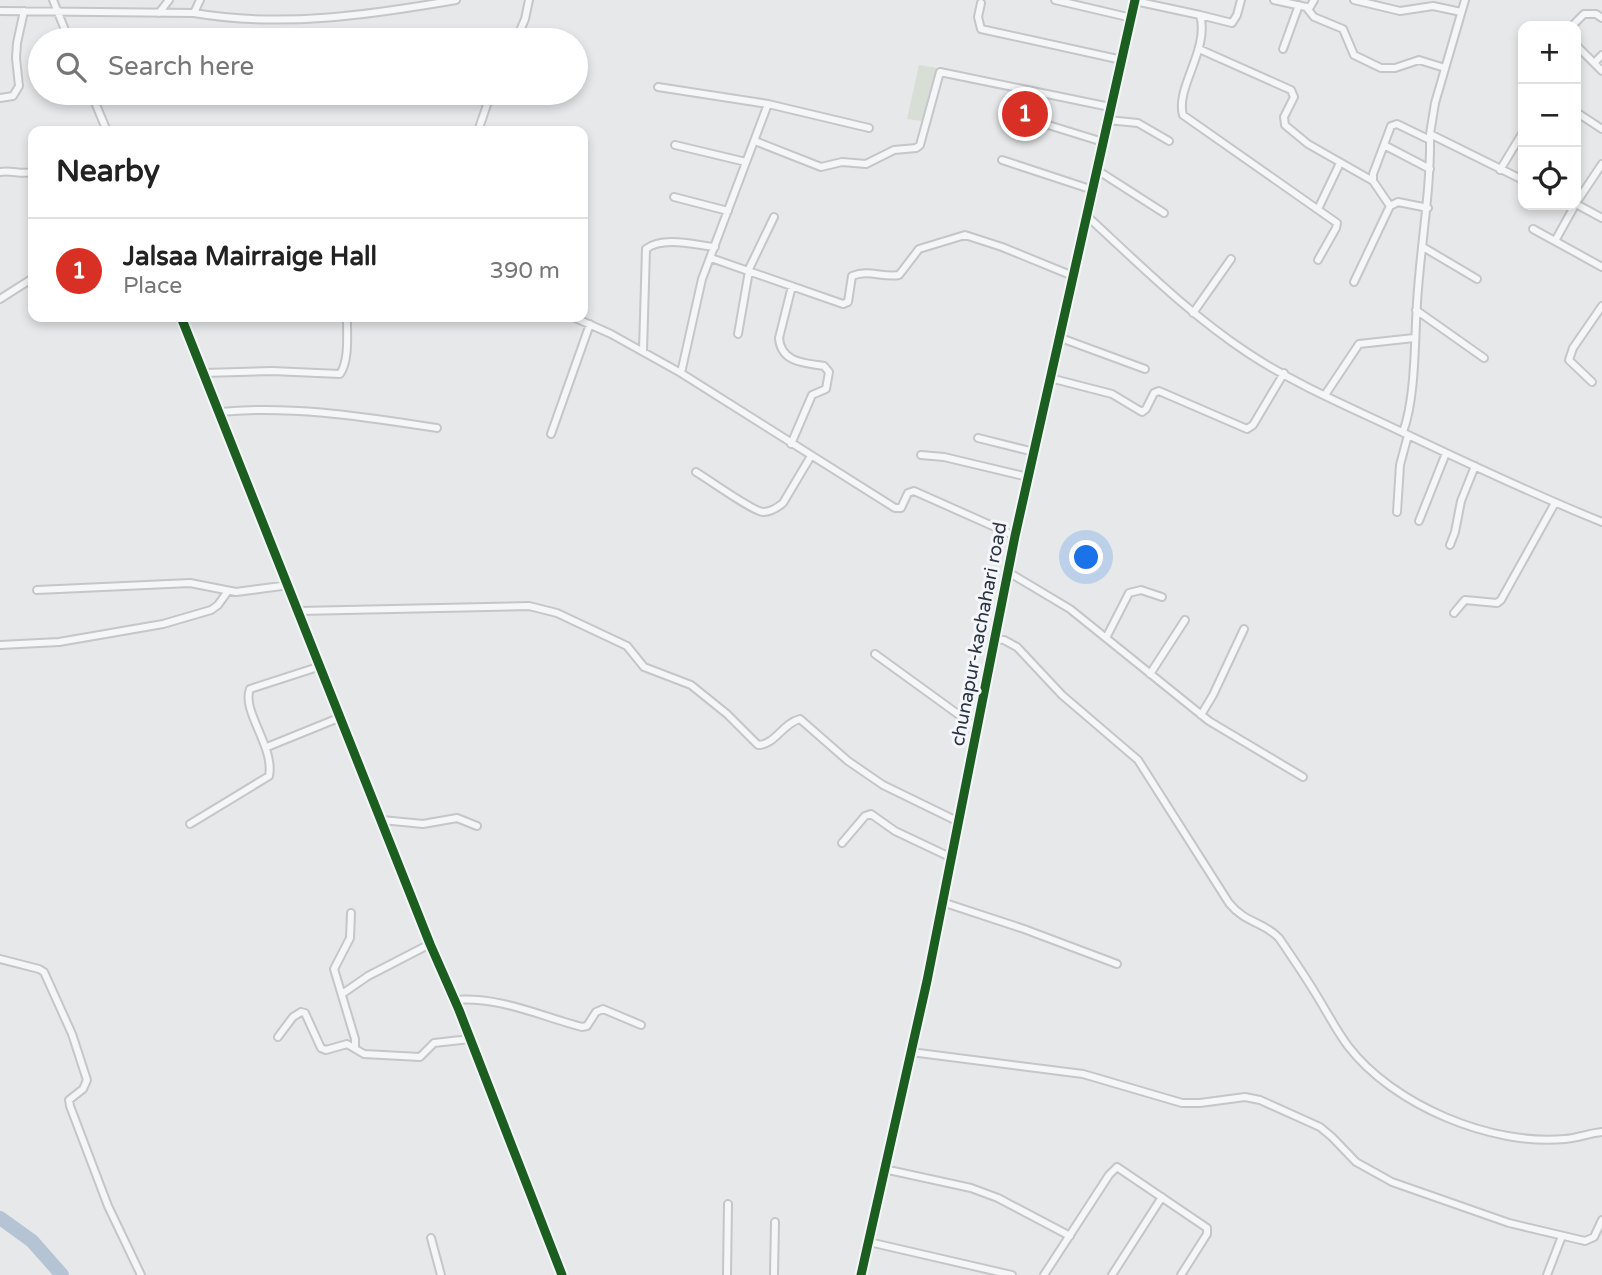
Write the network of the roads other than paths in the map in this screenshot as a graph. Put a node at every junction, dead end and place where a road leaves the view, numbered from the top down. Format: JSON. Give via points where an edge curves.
{"nodes":[{"id":1,"x":52,"y":0,"type":"edge"},
{"id":2,"x":169,"y":0,"type":"edge"},
{"id":3,"x":200,"y":0,"type":"edge"},
{"id":4,"x":393,"y":0,"type":"edge"},
{"id":5,"x":456,"y":0,"type":"edge"},
{"id":6,"x":529,"y":0,"type":"edge"},
{"id":7,"x":1055,"y":0,"type":"edge"},
{"id":8,"x":1241,"y":0,"type":"edge"},
{"id":9,"x":1274,"y":0,"type":"edge"},
{"id":10,"x":1314,"y":0,"type":"edge"},
{"id":11,"x":1354,"y":0,"type":"edge"},
{"id":12,"x":1465,"y":0,"type":"edge"},
{"id":13,"x":1135,"y":1,"type":"edge"},
{"id":14,"x":981,"y":3,"type":"dead end"},
{"id":15,"x":1303,"y":6,"type":"junction"},
{"id":16,"x":395,"y":9,"type":"junction"},
{"id":17,"x":0,"y":11,"type":"edge"},
{"id":18,"x":24,"y":11,"type":"junction"},
{"id":19,"x":1461,"y":12,"type":"junction"},
{"id":20,"x":58,"y":13,"type":"junction"},
{"id":21,"x":159,"y":13,"type":"junction"},
{"id":22,"x":194,"y":13,"type":"junction"},
{"id":23,"x":1200,"y":16,"type":"junction"},
{"id":24,"x":1132,"y":18,"type":"junction"},
{"id":25,"x":1602,"y":18,"type":"edge"},
{"id":26,"x":1577,"y":21,"type":"edge"},
{"id":27,"x":64,"y":28,"type":"edge"},
{"id":28,"x":521,"y":28,"type":"edge"},
{"id":29,"x":1199,"y":49,"type":"junction"},
{"id":30,"x":1283,"y":49,"type":"dead end"},
{"id":31,"x":1581,"y":50,"type":"edge"},
{"id":32,"x":1602,"y":55,"type":"edge"},
{"id":33,"x":1122,"y":60,"type":"junction"},
{"id":34,"x":1594,"y":63,"type":"junction"},
{"id":35,"x":1445,"y":68,"type":"junction"},
{"id":36,"x":1602,"y":71,"type":"edge"},
{"id":37,"x":658,"y":87,"type":"dead end"},
{"id":38,"x":0,"y":98,"type":"edge"},
{"id":39,"x":768,"y":104,"type":"junction"},
{"id":40,"x":96,"y":105,"type":"edge"},
{"id":41,"x":487,"y":105,"type":"edge"},
{"id":42,"x":1110,"y":107,"type":"junction"},
{"id":43,"x":1581,"y":116,"type":"edge"},
{"id":44,"x":1032,"y":120,"type":"dead end"},
{"id":45,"x":1107,"y":120,"type":"junction"},
{"id":46,"x":105,"y":126,"type":"edge"},
{"id":47,"x":480,"y":126,"type":"edge"},
{"id":48,"x":869,"y":128,"type":"dead end"},
{"id":49,"x":1602,"y":129,"type":"edge"},
{"id":50,"x":1430,"y":137,"type":"junction"},
{"id":51,"x":1518,"y":140,"type":"edge"},
{"id":52,"x":755,"y":141,"type":"junction"},
{"id":53,"x":1169,"y":141,"type":"dead end"},
{"id":54,"x":1103,"y":142,"type":"junction"},
{"id":55,"x":675,"y":145,"type":"dead end"},
{"id":56,"x":1384,"y":145,"type":"junction"},
{"id":57,"x":1002,"y":160,"type":"dead end"},
{"id":58,"x":746,"y":162,"type":"junction"},
{"id":59,"x":1339,"y":163,"type":"junction"},
{"id":60,"x":1602,"y":164,"type":"edge"},
{"id":61,"x":1430,"y":169,"type":"junction"},
{"id":62,"x":1097,"y":170,"type":"junction"},
{"id":63,"x":1500,"y":170,"type":"junction"},
{"id":64,"x":0,"y":172,"type":"edge"},
{"id":65,"x":28,"y":173,"type":"edge"},
{"id":66,"x":1518,"y":178,"type":"edge"},
{"id":67,"x":1373,"y":181,"type":"junction"},
{"id":68,"x":1093,"y":190,"type":"junction"},
{"id":69,"x":1581,"y":195,"type":"edge"},
{"id":70,"x":674,"y":197,"type":"dead end"},
{"id":71,"x":1390,"y":206,"type":"junction"},
{"id":72,"x":1581,"y":207,"type":"edge"},
{"id":73,"x":1427,"y":208,"type":"junction"},
{"id":74,"x":1318,"y":209,"type":"junction"},
{"id":75,"x":1572,"y":210,"type":"edge"},
{"id":76,"x":728,"y":211,"type":"junction"},
{"id":77,"x":1164,"y":213,"type":"dead end"},
{"id":78,"x":774,"y":216,"type":"dead end"},
{"id":79,"x":1087,"y":216,"type":"junction"},
{"id":80,"x":1602,"y":218,"type":"edge"},
{"id":81,"x":1533,"y":229,"type":"dead end"},
{"id":82,"x":1555,"y":241,"type":"junction"},
{"id":83,"x":715,"y":247,"type":"junction"},
{"id":84,"x":1423,"y":247,"type":"junction"},
{"id":85,"x":711,"y":258,"type":"junction"},
{"id":86,"x":1231,"y":259,"type":"dead end"},
{"id":87,"x":1318,"y":260,"type":"dead end"},
{"id":88,"x":1602,"y":267,"type":"edge"},
{"id":89,"x":748,"y":271,"type":"junction"},
{"id":90,"x":1073,"y":276,"type":"junction"},
{"id":91,"x":1477,"y":279,"type":"dead end"},
{"id":92,"x":28,"y":281,"type":"edge"},
{"id":93,"x":1354,"y":282,"type":"dead end"},
{"id":94,"x":792,"y":286,"type":"junction"},
{"id":95,"x":0,"y":299,"type":"edge"},
{"id":96,"x":1602,"y":306,"type":"edge"},
{"id":97,"x":1416,"y":310,"type":"junction"},
{"id":98,"x":1193,"y":313,"type":"junction"},
{"id":99,"x":183,"y":322,"type":"edge"},
{"id":100,"x":347,"y":322,"type":"edge"},
{"id":101,"x":585,"y":322,"type":"edge"},
{"id":102,"x":590,"y":324,"type":"junction"},
{"id":103,"x":738,"y":334,"type":"dead end"},
{"id":104,"x":1058,"y":337,"type":"junction"},
{"id":105,"x":1414,"y":338,"type":"junction"},
{"id":106,"x":643,"y":351,"type":"junction"},
{"id":107,"x":1484,"y":358,"type":"dead end"},
{"id":108,"x":1145,"y":369,"type":"dead end"},
{"id":109,"x":204,"y":373,"type":"junction"},
{"id":110,"x":681,"y":373,"type":"junction"},
{"id":111,"x":1284,"y":373,"type":"junction"},
{"id":112,"x":1050,"y":378,"type":"junction"},
{"id":113,"x":1592,"y":382,"type":"dead end"},
{"id":114,"x":1325,"y":395,"type":"junction"},
{"id":115,"x":220,"y":412,"type":"junction"},
{"id":116,"x":437,"y":428,"type":"dead end"},
{"id":117,"x":1406,"y":433,"type":"junction"},
{"id":118,"x":551,"y":434,"type":"dead end"},
{"id":119,"x":978,"y":438,"type":"dead end"},
{"id":120,"x":791,"y":444,"type":"junction"},
{"id":121,"x":1034,"y":453,"type":"junction"},
{"id":122,"x":1446,"y":453,"type":"junction"},
{"id":123,"x":921,"y":455,"type":"dead end"},
{"id":124,"x":811,"y":456,"type":"junction"},
{"id":125,"x":1475,"y":466,"type":"junction"},
{"id":126,"x":696,"y":472,"type":"dead end"},
{"id":127,"x":1028,"y":477,"type":"junction"},
{"id":128,"x":1555,"y":503,"type":"junction"},
{"id":129,"x":1397,"y":512,"type":"dead end"},
{"id":130,"x":1419,"y":520,"type":"dead end"},
{"id":131,"x":1602,"y":522,"type":"edge"},
{"id":132,"x":1015,"y":536,"type":"junction"},
{"id":133,"x":1450,"y":545,"type":"dead end"},
{"id":134,"x":1008,"y":572,"type":"junction"},
{"id":135,"x":289,"y":585,"type":"junction"},
{"id":136,"x":37,"y":590,"type":"dead end"},
{"id":137,"x":228,"y":591,"type":"junction"},
{"id":138,"x":1162,"y":597,"type":"dead end"},
{"id":139,"x":299,"y":611,"type":"junction"},
{"id":140,"x":1454,"y":613,"type":"dead end"},
{"id":141,"x":1185,"y":620,"type":"dead end"},
{"id":142,"x":1244,"y":629,"type":"dead end"},
{"id":143,"x":1106,"y":638,"type":"junction"},
{"id":144,"x":995,"y":639,"type":"junction"},
{"id":145,"x":0,"y":645,"type":"edge"},
{"id":146,"x":875,"y":654,"type":"dead end"},
{"id":147,"x":321,"y":666,"type":"junction"},
{"id":148,"x":1150,"y":674,"type":"junction"},
{"id":149,"x":1200,"y":715,"type":"junction"},
{"id":150,"x":341,"y":716,"type":"junction"},
{"id":151,"x":977,"y":728,"type":"junction"},
{"id":152,"x":267,"y":747,"type":"junction"},
{"id":153,"x":1303,"y":777,"type":"dead end"},
{"id":154,"x":382,"y":820,"type":"junction"},
{"id":155,"x":959,"y":822,"type":"junction"},
{"id":156,"x":190,"y":824,"type":"dead end"},
{"id":157,"x":477,"y":826,"type":"dead end"},
{"id":158,"x":842,"y":843,"type":"dead end"},
{"id":159,"x":952,"y":858,"type":"junction"},
{"id":160,"x":942,"y":902,"type":"junction"},
{"id":161,"x":351,"y":913,"type":"dead end"},
{"id":162,"x":430,"y":944,"type":"junction"},
{"id":163,"x":0,"y":959,"type":"edge"},
{"id":164,"x":1117,"y":964,"type":"dead end"},
{"id":165,"x":342,"y":995,"type":"junction"},
{"id":166,"x":454,"y":1000,"type":"junction"},
{"id":167,"x":641,"y":1025,"type":"dead end"},
{"id":168,"x":278,"y":1037,"type":"dead end"},
{"id":169,"x":470,"y":1039,"type":"junction"},
{"id":170,"x":355,"y":1048,"type":"junction"},
{"id":171,"x":911,"y":1052,"type":"junction"},
{"id":172,"x":1602,"y":1132,"type":"edge"},
{"id":173,"x":884,"y":1169,"type":"junction"},
{"id":174,"x":1163,"y":1197,"type":"junction"},
{"id":175,"x":728,"y":1204,"type":"dead end"},
{"id":176,"x":1602,"y":1220,"type":"edge"},
{"id":177,"x":775,"y":1222,"type":"dead end"},
{"id":178,"x":1070,"y":1236,"type":"junction"},
{"id":179,"x":1562,"y":1236,"type":"junction"},
{"id":180,"x":431,"y":1238,"type":"dead end"},
{"id":181,"x":869,"y":1242,"type":"junction"},
{"id":182,"x":141,"y":1275,"type":"edge"},
{"id":183,"x":441,"y":1275,"type":"edge"},
{"id":184,"x":560,"y":1275,"type":"edge"},
{"id":185,"x":727,"y":1275,"type":"edge"},
{"id":186,"x":774,"y":1275,"type":"edge"},
{"id":187,"x":861,"y":1275,"type":"edge"},
{"id":188,"x":1012,"y":1275,"type":"edge"},
{"id":189,"x":1044,"y":1275,"type":"edge"},
{"id":190,"x":1112,"y":1275,"type":"edge"},
{"id":191,"x":1181,"y":1275,"type":"edge"},
{"id":192,"x":1547,"y":1275,"type":"edge"}],
"edges":[{"from":1,"to":20,"type":"street"},
{"from":2,"to":21,"type":"street"},
{"from":3,"to":22,"type":"street"},
{"from":4,"to":16,"type":"street"},
{"from":5,"to":16,"type":"street"},
{"from":6,"to":28,"type":"street"},
{"from":7,"to":24,"type":"street"},
{"from":8,"to":23,"type":"street","via":[[1232,23]]},
{"from":9,"to":15,"type":"street"},
{"from":10,"to":15,"type":"street","via":[[1310,7]]},
{"from":11,"to":19,"type":"street","via":[[1391,10],[1433,6]]},
{"from":12,"to":19,"type":"street"},
{"from":13,"to":23,"type":"street"},
{"from":13,"to":24,"type":"street","name":"chunapur-kachahari road"},
{"from":14,"to":33,"type":"street","via":[[981,29]]},
{"from":15,"to":30,"type":"street"},
{"from":15,"to":35,"type":"street","via":[[1314,17],[1343,29],[1359,59],[1388,69],[1419,60]]},
{"from":16,"to":22,"type":"street","via":[[315,20]]},
{"from":17,"to":18,"type":"street"},
{"from":18,"to":20,"type":"street"},
{"from":18,"to":38,"type":"street","via":[[16,50],[19,86],[13,96]]},
{"from":19,"to":35,"type":"street"},
{"from":20,"to":21,"type":"street"},
{"from":20,"to":27,"type":"street"},
{"from":21,"to":22,"type":"street"},
{"from":23,"to":29,"type":"street"},
{"from":24,"to":33,"type":"street","name":"chunapur-kachahari road"},
{"from":25,"to":26,"type":"street","via":[[1590,13]]},
{"from":29,"to":59,"type":"street","via":[[1290,90],[1294,97],[1284,125]]},
{"from":29,"to":74,"type":"street","via":[[1182,104],[1183,115]]},
{"from":31,"to":34,"type":"street"},
{"from":32,"to":34,"type":"street"},
{"from":33,"to":42,"type":"street","name":"chunapur-kachahari road"},
{"from":34,"to":36,"type":"street"},
{"from":35,"to":50,"type":"street"},
{"from":37,"to":39,"type":"street"},
{"from":39,"to":48,"type":"street"},
{"from":39,"to":52,"type":"street"},
{"from":40,"to":46,"type":"street"},
{"from":41,"to":47,"type":"street"},
{"from":42,"to":45,"type":"street","name":"chunapur-kachahari road"},
{"from":42,"to":52,"type":"street","via":[[940,72],[916,148],[894,150],[866,164],[842,162],[821,167]]},
{"from":43,"to":49,"type":"street"},
{"from":44,"to":54,"type":"street"},
{"from":45,"to":53,"type":"street","via":[[1138,123]]},
{"from":45,"to":54,"type":"street","name":"chunapur-kachahari road"},
{"from":50,"to":56,"type":"street","via":[[1394,124]]},
{"from":50,"to":61,"type":"street"},
{"from":50,"to":63,"type":"street"},
{"from":51,"to":63,"type":"street"},
{"from":52,"to":58,"type":"street"},
{"from":54,"to":62,"type":"street","name":"chunapur-kachahari road"},
{"from":55,"to":58,"type":"street"},
{"from":56,"to":61,"type":"street"},
{"from":56,"to":67,"type":"street"},
{"from":57,"to":68,"type":"street"},
{"from":58,"to":76,"type":"street"},
{"from":59,"to":67,"type":"street"},
{"from":59,"to":74,"type":"street"},
{"from":60,"to":69,"type":"street"},
{"from":61,"to":73,"type":"street"},
{"from":62,"to":68,"type":"street","name":"chunapur-kachahari road"},
{"from":62,"to":77,"type":"street"},
{"from":63,"to":66,"type":"street"},
{"from":64,"to":65,"type":"street"},
{"from":67,"to":71,"type":"street"},
{"from":68,"to":79,"type":"street","name":"chunapur-kachahari road"},
{"from":70,"to":76,"type":"street"},
{"from":71,"to":73,"type":"street","via":[[1398,202]]},
{"from":71,"to":93,"type":"street"},
{"from":72,"to":80,"type":"street"},
{"from":73,"to":84,"type":"street"},
{"from":74,"to":87,"type":"street","via":[[1337,225]]},
{"from":75,"to":82,"type":"street"},
{"from":76,"to":83,"type":"street"},
{"from":78,"to":89,"type":"street"},
{"from":79,"to":90,"type":"street","name":"chunapur-kachahari road"},
{"from":79,"to":98,"type":"street"},
{"from":81,"to":82,"type":"street"},
{"from":82,"to":88,"type":"street"},
{"from":83,"to":85,"type":"street"},
{"from":83,"to":106,"type":"street","via":[[664,243],[646,249]]},
{"from":84,"to":91,"type":"street"},
{"from":84,"to":97,"type":"street"},
{"from":85,"to":89,"type":"street"},
{"from":85,"to":110,"type":"street","via":[[700,285]]},
{"from":86,"to":98,"type":"street"},
{"from":89,"to":94,"type":"street"},
{"from":89,"to":103,"type":"street"},
{"from":90,"to":94,"type":"street","via":[[965,235],[919,249],[899,275],[868,272],[852,276],[846,303]]},
{"from":90,"to":104,"type":"street","name":"chunapur-kachahari road"},
{"from":92,"to":95,"type":"street"},
{"from":94,"to":120,"type":"street","via":[[780,347],[793,361],[824,366],[828,372],[826,389],[812,395]]},
{"from":96,"to":113,"type":"street","via":[[1569,360]]},
{"from":97,"to":105,"type":"street"},
{"from":97,"to":107,"type":"street"},
{"from":98,"to":111,"type":"street","via":[[1250,355]]},
{"from":99,"to":109,"type":"street"},
{"from":100,"to":109,"type":"street","via":[[340,374]]},
{"from":101,"to":102,"type":"street"},
{"from":102,"to":106,"type":"street"},
{"from":102,"to":118,"type":"street"},
{"from":104,"to":108,"type":"street"},
{"from":104,"to":112,"type":"street","name":"chunapur-kachahari road"},
{"from":105,"to":114,"type":"street","via":[[1359,344]]},
{"from":105,"to":117,"type":"street"},
{"from":106,"to":110,"type":"street"},
{"from":109,"to":115,"type":"street"},
{"from":110,"to":120,"type":"street"},
{"from":111,"to":112,"type":"street","via":[[1247,429],[1159,391],[1142,412],[1112,394]]},
{"from":111,"to":114,"type":"street"},
{"from":112,"to":121,"type":"street","name":"chunapur-kachahari road"},
{"from":114,"to":117,"type":"street"},
{"from":115,"to":116,"type":"street","via":[[315,411]]},
{"from":115,"to":135,"type":"street"},
{"from":117,"to":122,"type":"street"},
{"from":117,"to":129,"type":"street"},
{"from":119,"to":121,"type":"street"},
{"from":120,"to":124,"type":"street"},
{"from":121,"to":127,"type":"street","name":"chunapur-kachahari road"},
{"from":122,"to":125,"type":"street"},
{"from":122,"to":130,"type":"street"},
{"from":123,"to":127,"type":"street"},
{"from":124,"to":126,"type":"street","via":[[783,503],[767,511],[755,509]]},
{"from":124,"to":132,"type":"street","via":[[895,508],[901,508],[908,493],[914,491]]},
{"from":125,"to":128,"type":"street"},
{"from":125,"to":133,"type":"street"},
{"from":127,"to":132,"type":"street","name":"chunapur-kachahari road"},
{"from":128,"to":131,"type":"street"},
{"from":128,"to":140,"type":"street","via":[[1499,602],[1465,600]]},
{"from":132,"to":134,"type":"street","name":"chunapur-kachahari road"},
{"from":134,"to":143,"type":"street","via":[[1061,603]]},
{"from":134,"to":144,"type":"street","name":"chunapur-kachahari road"},
{"from":135,"to":137,"type":"street"},
{"from":135,"to":139,"type":"street"},
{"from":136,"to":137,"type":"street","via":[[190,583]]},
{"from":137,"to":145,"type":"street","via":[[211,610],[163,624],[59,642]]},
{"from":138,"to":143,"type":"street","via":[[1141,590],[1129,593]]},
{"from":139,"to":147,"type":"street"},
{"from":139,"to":155,"type":"street","via":[[544,608],[627,646],[644,667],[691,684],[758,745],[768,743],[800,719],[883,785]]},
{"from":141,"to":148,"type":"street"},
{"from":142,"to":149,"type":"street"},
{"from":143,"to":148,"type":"street"},
{"from":144,"to":151,"type":"street","name":"chunapur-kachahari road"},
{"from":144,"to":172,"type":"street","via":[[1017,647],[1062,695],[1138,760],[1229,903],[1279,938],[1346,1044],[1391,1088],[1442,1116],[1495,1132],[1565,1139]]},
{"from":146,"to":151,"type":"street"},
{"from":147,"to":150,"type":"street"},
{"from":147,"to":152,"type":"street","via":[[248,691]]},
{"from":148,"to":149,"type":"street"},
{"from":149,"to":153,"type":"street"},
{"from":150,"to":152,"type":"street"},
{"from":150,"to":154,"type":"street"},
{"from":151,"to":155,"type":"street","name":"chunapur-kachahari road"},
{"from":152,"to":156,"type":"street","via":[[269,776]]},
{"from":154,"to":157,"type":"street","via":[[423,824],[457,818]]},
{"from":154,"to":162,"type":"street"},
{"from":155,"to":159,"type":"street","name":"chunapur-kachahari road"},
{"from":158,"to":159,"type":"street","via":[[871,814]]},
{"from":159,"to":160,"type":"street","name":"chunapur-kachahari road"},
{"from":160,"to":164,"type":"street"},
{"from":160,"to":171,"type":"street","name":"chunapur-kachahari road"},
{"from":161,"to":165,"type":"street","via":[[350,938],[334,966]]},
{"from":162,"to":165,"type":"street"},
{"from":162,"to":166,"type":"street"},
{"from":163,"to":182,"type":"street","via":[[39,969],[47,977],[87,1080],[69,1100],[70,1106],[108,1206]]},
{"from":165,"to":170,"type":"street"},
{"from":166,"to":167,"type":"street","via":[[498,1003],[582,1027],[603,1009]]},
{"from":166,"to":169,"type":"street"},
{"from":168,"to":170,"type":"street","via":[[303,1012],[323,1049],[343,1044]]},
{"from":169,"to":170,"type":"street","via":[[434,1043],[420,1057],[364,1054]]},
{"from":169,"to":184,"type":"street"},
{"from":171,"to":173,"type":"street","name":"chunapur-kachahari road"},
{"from":171,"to":179,"type":"street","via":[[1083,1074],[1182,1103],[1245,1097],[1260,1100],[1320,1127],[1349,1156],[1382,1177],[1509,1223]]},
{"from":173,"to":178,"type":"street","via":[[971,1188]]},
{"from":173,"to":181,"type":"street","name":"chunapur-kachahari road"},
{"from":174,"to":178,"type":"street","via":[[1115,1168]]},
{"from":174,"to":190,"type":"street"},
{"from":174,"to":191,"type":"street","via":[[1208,1231]]},
{"from":175,"to":185,"type":"street"},
{"from":176,"to":179,"type":"street","via":[[1590,1240]]},
{"from":177,"to":186,"type":"street"},
{"from":178,"to":189,"type":"street"},
{"from":179,"to":192,"type":"street"},
{"from":180,"to":183,"type":"street"},
{"from":181,"to":187,"type":"street","name":"chunapur-kachahari road"},
{"from":181,"to":188,"type":"street"}]}
